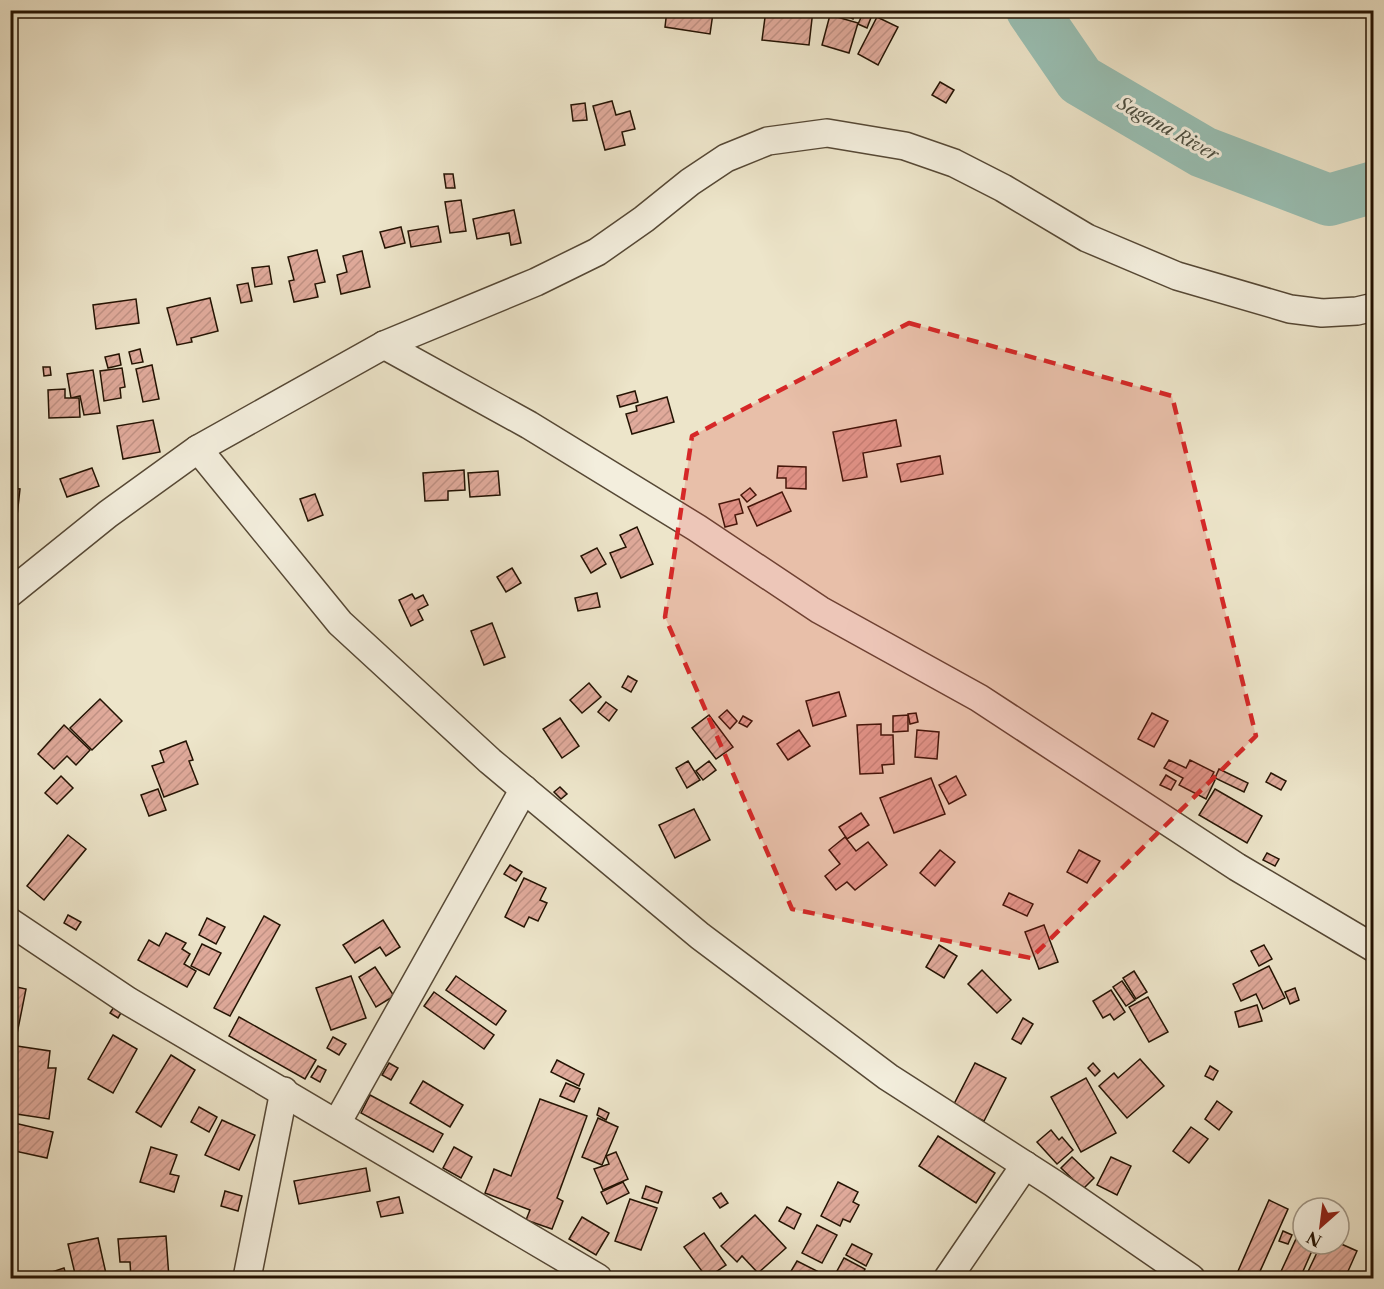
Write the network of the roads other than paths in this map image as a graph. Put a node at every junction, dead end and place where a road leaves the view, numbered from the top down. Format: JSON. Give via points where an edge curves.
{"nodes":[{"id":1,"x":1374,"y":307,"type":"edge"},
{"id":2,"x":384,"y":345,"type":"junction"},
{"id":3,"x":198,"y":449,"type":"junction"},
{"id":4,"x":10,"y":593,"type":"edge"},
{"id":5,"x":524,"y":789,"type":"junction"},
{"id":6,"x":10,"y":922,"type":"edge"},
{"id":7,"x":1374,"y":948,"type":"edge"},
{"id":8,"x":284,"y":1091,"type":"junction"},
{"id":9,"x":337,"y":1123,"type":"junction"},
{"id":10,"x":1025,"y":1165,"type":"junction"},
{"id":11,"x":247,"y":1278,"type":"edge"},
{"id":12,"x":598,"y":1278,"type":"edge"},
{"id":13,"x":948,"y":1278,"type":"edge"},
{"id":14,"x":1191,"y":1278,"type":"edge"}],
"edges":[{"from":1,"to":2,"type":"street","via":[[1322,313],[1290,309],[1187,279],[1087,238],[954,163],[905,146],[827,133],[768,141],[726,158],[597,252],[536,282]]},
{"from":2,"to":3,"type":"street"},
{"from":2,"to":7,"type":"street","via":[[529,425],[820,609],[979,698],[1237,867]]},
{"from":3,"to":4,"type":"street","via":[[108,514]]},
{"from":3,"to":5,"type":"street","via":[[340,623]]},
{"from":5,"to":9,"type":"street"},
{"from":5,"to":10,"type":"street","via":[[700,936],[888,1077]]},
{"from":6,"to":8,"type":"street","via":[[128,1001]]},
{"from":8,"to":9,"type":"street"},
{"from":8,"to":11,"type":"street"},
{"from":9,"to":12,"type":"street"},
{"from":10,"to":13,"type":"street"},
{"from":10,"to":14,"type":"street"}]}
